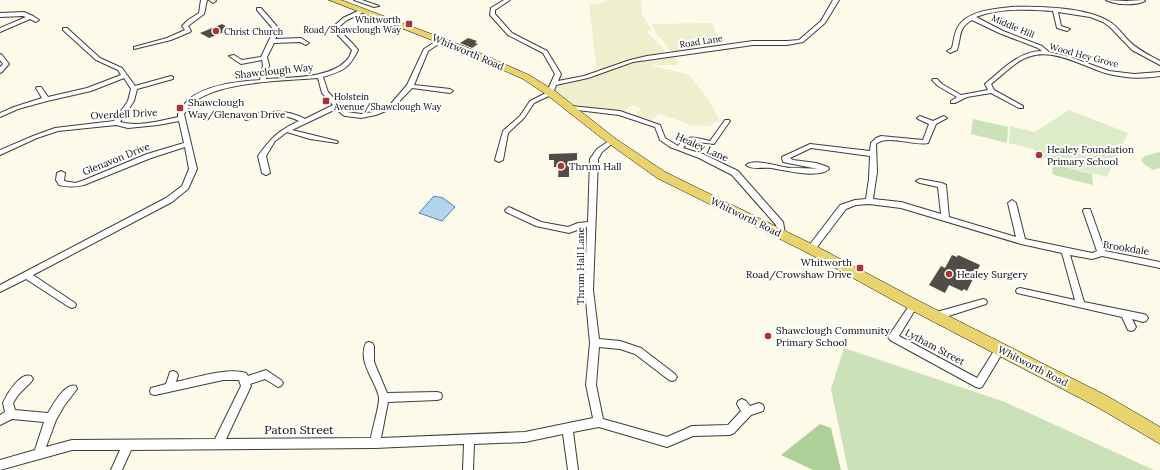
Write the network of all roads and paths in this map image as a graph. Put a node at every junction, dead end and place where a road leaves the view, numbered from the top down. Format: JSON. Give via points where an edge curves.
{"nodes":[{"id":1,"x":204,"y":0,"type":"edge"},
{"id":2,"x":333,"y":0,"type":"edge"},
{"id":3,"x":357,"y":0,"type":"edge"},
{"id":4,"x":507,"y":0,"type":"edge"},
{"id":5,"x":836,"y":0,"type":"edge"},
{"id":6,"x":1109,"y":0,"type":"edge"},
{"id":7,"x":1142,"y":1,"type":"edge"},
{"id":8,"x":376,"y":6,"type":"dead end"},
{"id":9,"x":259,"y":9,"type":"dead end"},
{"id":10,"x":1055,"y":9,"type":"junction"},
{"id":11,"x":362,"y":11,"type":"junction"},
{"id":12,"x":0,"y":14,"type":"edge"},
{"id":13,"x":971,"y":17,"type":"junction"},
{"id":14,"x":65,"y":29,"type":"dead end"},
{"id":15,"x":1067,"y":29,"type":"dead end"},
{"id":16,"x":0,"y":30,"type":"edge"},
{"id":17,"x":272,"y":40,"type":"junction"},
{"id":18,"x":441,"y":40,"type":"junction"},
{"id":19,"x":306,"y":43,"type":"dead end"},
{"id":20,"x":136,"y":48,"type":"dead end"},
{"id":21,"x":950,"y":51,"type":"dead end"},
{"id":22,"x":1047,"y":53,"type":"junction"},
{"id":23,"x":0,"y":56,"type":"edge"},
{"id":24,"x":232,"y":56,"type":"dead end"},
{"id":25,"x":264,"y":58,"type":"junction"},
{"id":26,"x":1160,"y":62,"type":"edge"},
{"id":27,"x":0,"y":70,"type":"edge"},
{"id":28,"x":1160,"y":74,"type":"edge"},
{"id":29,"x":124,"y":76,"type":"junction"},
{"id":30,"x":320,"y":76,"type":"junction"},
{"id":31,"x":171,"y":78,"type":"dead end"},
{"id":32,"x":935,"y":80,"type":"dead end"},
{"id":33,"x":263,"y":81,"type":"junction"},
{"id":34,"x":410,"y":86,"type":"junction"},
{"id":35,"x":39,"y":88,"type":"dead end"},
{"id":36,"x":133,"y":88,"type":"junction"},
{"id":37,"x":552,"y":89,"type":"junction"},
{"id":38,"x":450,"y":90,"type":"dead end"},
{"id":39,"x":992,"y":91,"type":"junction"},
{"id":40,"x":961,"y":97,"type":"junction"},
{"id":41,"x":46,"y":99,"type":"junction"},
{"id":42,"x":953,"y":102,"type":"dead end"},
{"id":43,"x":337,"y":106,"type":"junction"},
{"id":44,"x":1021,"y":107,"type":"dead end"},
{"id":45,"x":571,"y":108,"type":"junction"},
{"id":46,"x":0,"y":115,"type":"edge"},
{"id":47,"x":182,"y":118,"type":"junction"},
{"id":48,"x":246,"y":118,"type":"dead end"},
{"id":49,"x":920,"y":118,"type":"dead end"},
{"id":50,"x":944,"y":118,"type":"dead end"},
{"id":51,"x":304,"y":121,"type":"junction"},
{"id":52,"x":727,"y":122,"type":"dead end"},
{"id":53,"x":116,"y":123,"type":"junction"},
{"id":54,"x":933,"y":124,"type":"junction"},
{"id":55,"x":286,"y":130,"type":"junction"},
{"id":56,"x":612,"y":141,"type":"junction"},
{"id":57,"x":335,"y":142,"type":"dead end"},
{"id":58,"x":188,"y":144,"type":"junction"},
{"id":59,"x":680,"y":148,"type":"junction"},
{"id":60,"x":0,"y":153,"type":"edge"},
{"id":61,"x":874,"y":154,"type":"junction"},
{"id":62,"x":500,"y":160,"type":"dead end"},
{"id":63,"x":750,"y":165,"type":"dead end"},
{"id":64,"x":61,"y":173,"type":"dead end"},
{"id":65,"x":266,"y":173,"type":"dead end"},
{"id":66,"x":920,"y":181,"type":"dead end"},
{"id":67,"x":869,"y":201,"type":"junction"},
{"id":68,"x":1012,"y":203,"type":"dead end"},
{"id":69,"x":509,"y":210,"type":"dead end"},
{"id":70,"x":1087,"y":211,"type":"dead end"},
{"id":71,"x":945,"y":218,"type":"junction"},
{"id":72,"x":591,"y":224,"type":"junction"},
{"id":73,"x":781,"y":234,"type":"junction"},
{"id":74,"x":1021,"y":241,"type":"junction"},
{"id":75,"x":812,"y":249,"type":"junction"},
{"id":76,"x":1065,"y":251,"type":"junction"},
{"id":77,"x":1102,"y":253,"type":"junction"},
{"id":78,"x":1160,"y":265,"type":"edge"},
{"id":79,"x":26,"y":275,"type":"junction"},
{"id":80,"x":0,"y":289,"type":"edge"},
{"id":81,"x":1020,"y":291,"type":"dead end"},
{"id":82,"x":982,"y":302,"type":"dead end"},
{"id":83,"x":1081,"y":304,"type":"junction"},
{"id":84,"x":72,"y":305,"type":"dead end"},
{"id":85,"x":914,"y":305,"type":"junction"},
{"id":86,"x":1125,"y":314,"type":"junction"},
{"id":87,"x":936,"y":316,"type":"junction"},
{"id":88,"x":1143,"y":318,"type":"dead end"},
{"id":89,"x":1131,"y":327,"type":"dead end"},
{"id":90,"x":595,"y":343,"type":"junction"},
{"id":91,"x":369,"y":346,"type":"dead end"},
{"id":92,"x":1000,"y":349,"type":"junction"},
{"id":93,"x":173,"y":375,"type":"dead end"},
{"id":94,"x":672,"y":377,"type":"dead end"},
{"id":95,"x":28,"y":379,"type":"dead end"},
{"id":96,"x":244,"y":382,"type":"junction"},
{"id":97,"x":278,"y":383,"type":"dead end"},
{"id":98,"x":170,"y":388,"type":"junction"},
{"id":99,"x":72,"y":389,"type":"dead end"},
{"id":100,"x":155,"y":391,"type":"dead end"},
{"id":101,"x":437,"y":396,"type":"dead end"},
{"id":102,"x":384,"y":398,"type":"junction"},
{"id":103,"x":759,"y":408,"type":"dead end"},
{"id":104,"x":10,"y":414,"type":"junction"},
{"id":105,"x":52,"y":418,"type":"junction"},
{"id":106,"x":0,"y":420,"type":"edge"},
{"id":107,"x":599,"y":422,"type":"junction"},
{"id":108,"x":567,"y":429,"type":"junction"},
{"id":109,"x":1160,"y":436,"type":"edge"},
{"id":110,"x":469,"y":439,"type":"junction"},
{"id":111,"x":219,"y":442,"type":"junction"},
{"id":112,"x":375,"y":443,"type":"junction"},
{"id":113,"x":128,"y":444,"type":"junction"},
{"id":114,"x":39,"y":453,"type":"junction"},
{"id":115,"x":0,"y":465,"type":"edge"},
{"id":116,"x":116,"y":470,"type":"edge"},
{"id":117,"x":468,"y":470,"type":"edge"},
{"id":118,"x":573,"y":470,"type":"edge"}],
"edges":[{"from":1,"to":20,"type":"street","via":[[201,14],[185,26],[188,31]]},
{"from":2,"to":11,"type":"main road","name":"Whitworth Road"},
{"from":3,"to":8,"type":"street"},
{"from":4,"to":37,"type":"street","via":[[493,9],[492,14],[510,34],[545,52],[558,74]]},
{"from":5,"to":37,"type":"street","name":"Road Lane","via":[[823,22],[801,41],[753,43],[647,58]]},
{"from":6,"to":7,"type":"street","via":[[1126,3]]},
{"from":9,"to":17,"type":"street","via":[[277,30]]},
{"from":10,"to":13,"type":"street","via":[[1015,7]]},
{"from":10,"to":15,"type":"street","via":[[1059,27]]},
{"from":10,"to":26,"type":"street","via":[[1087,14],[1104,20],[1132,47]]},
{"from":11,"to":18,"type":"main road","name":"Whitworth Road"},
{"from":11,"to":30,"type":"street","name":"Shawclough Way","via":[[345,19],[338,26],[337,31],[355,50],[350,61],[338,70]]},
{"from":12,"to":16,"type":"street","via":[[24,14],[33,19]]},
{"from":13,"to":21,"type":"street","via":[[958,32],[955,48]]},
{"from":13,"to":22,"type":"street","name":"Middle Hill"},
{"from":14,"to":29,"type":"street","via":[[98,59],[120,69]]},
{"from":17,"to":19,"type":"street","via":[[301,40]]},
{"from":17,"to":25,"type":"street"},
{"from":18,"to":34,"type":"street","via":[[426,50]]},
{"from":18,"to":37,"type":"main road","name":"Whitworth Road"},
{"from":22,"to":28,"type":"street","name":"Wood Hey Grove","via":[[1110,72],[1140,76]]},
{"from":22,"to":39,"type":"street","name":"Wood Hey Grove","via":[[1027,55],[988,84]]},
{"from":23,"to":27,"type":"street","via":[[6,64]]},
{"from":24,"to":25,"type":"street","via":[[241,62]]},
{"from":25,"to":33,"type":"street","via":[[266,65]]},
{"from":29,"to":36,"type":"street"},
{"from":29,"to":41,"type":"street","via":[[89,90]]},
{"from":30,"to":33,"type":"street","name":"Shawclough Way"},
{"from":30,"to":43,"type":"street","via":[[325,93]]},
{"from":31,"to":36,"type":"street"},
{"from":32,"to":40,"type":"street"},
{"from":33,"to":47,"type":"street","name":"Shawclough Way","via":[[235,84],[210,91],[191,101],[181,114]]},
{"from":34,"to":38,"type":"street"},
{"from":34,"to":43,"type":"street","via":[[391,107],[374,114],[345,114]]},
{"from":35,"to":41,"type":"street"},
{"from":36,"to":53,"type":"street","via":[[131,101]]},
{"from":37,"to":45,"type":"main road","name":"Whitworth Road"},
{"from":37,"to":62,"type":"street","name":"Road Lane","via":[[532,102],[522,117],[505,132]]},
{"from":39,"to":40,"type":"street"},
{"from":39,"to":44,"type":"street"},
{"from":40,"to":42,"type":"street"},
{"from":41,"to":46,"type":"street"},
{"from":43,"to":51,"type":"street"},
{"from":45,"to":56,"type":"main road","name":"Whitworth Road"},
{"from":45,"to":59,"type":"street","name":"Healey Lane","via":[[620,113],[658,126],[662,139]]},
{"from":47,"to":53,"type":"street","name":"Overdell Drive","via":[[128,126]]},
{"from":47,"to":58,"type":"street"},
{"from":48,"to":51,"type":"street","via":[[271,112],[295,115]]},
{"from":49,"to":54,"type":"street"},
{"from":50,"to":54,"type":"street"},
{"from":51,"to":55,"type":"street"},
{"from":52,"to":59,"type":"street","via":[[712,143],[688,139]]},
{"from":53,"to":60,"type":"street","name":"Overdell Drive","via":[[57,129]]},
{"from":54,"to":61,"type":"street","via":[[926,142],[878,138],[873,144]]},
{"from":55,"to":57,"type":"street","via":[[310,138]]},
{"from":55,"to":65,"type":"street","via":[[273,140],[262,156]]},
{"from":56,"to":72,"type":"street","name":"Thrum Hall Lane","via":[[599,151],[594,159]]},
{"from":56,"to":73,"type":"main road","name":"Whitworth Road","via":[[660,175]]},
{"from":58,"to":64,"type":"street","name":"Glenavon Drive","via":[[149,156],[84,183],[62,183]]},
{"from":58,"to":79,"type":"street","via":[[193,169],[185,187],[169,200]]},
{"from":59,"to":73,"type":"street","name":"Healey Lane","via":[[735,173],[780,224]]},
{"from":61,"to":63,"type":"street","via":[[810,146],[786,157],[786,160],[818,166],[824,170],[788,170]]},
{"from":61,"to":67,"type":"street","via":[[874,183]]},
{"from":66,"to":71,"type":"street","via":[[942,185]]},
{"from":67,"to":71,"type":"street","name":"Brookdale","via":[[901,205]]},
{"from":67,"to":75,"type":"street","name":"Brookdale","via":[[843,207]]},
{"from":68,"to":74,"type":"street"},
{"from":69,"to":72,"type":"street","via":[[538,224],[569,230]]},
{"from":70,"to":77,"type":"street"},
{"from":71,"to":74,"type":"street","name":"Brookdale"},
{"from":72,"to":90,"type":"street","name":"Thrum Hall Lane","via":[[589,290]]},
{"from":73,"to":75,"type":"main road","name":"Whitworth Road"},
{"from":74,"to":76,"type":"street","name":"Brookdale"},
{"from":75,"to":85,"type":"main road","name":"Whitworth Road"},
{"from":76,"to":77,"type":"street","name":"Brookdale","via":[[1092,256]]},
{"from":76,"to":83,"type":"street"},
{"from":77,"to":78,"type":"street","name":"Brookdale"},
{"from":79,"to":80,"type":"street"},
{"from":79,"to":84,"type":"street"},
{"from":81,"to":83,"type":"street"},
{"from":82,"to":87,"type":"street"},
{"from":83,"to":86,"type":"street"},
{"from":85,"to":87,"type":"main road","name":"Whitworth Road"},
{"from":85,"to":92,"type":"street","name":"Lytham Street","via":[[893,337],[979,384]]},
{"from":86,"to":88,"type":"street"},
{"from":86,"to":89,"type":"street"},
{"from":87,"to":92,"type":"main road","name":"Whitworth Road"},
{"from":90,"to":94,"type":"street","via":[[620,345],[638,350]]},
{"from":90,"to":107,"type":"street","name":"Thrum Hall Lane","via":[[591,385]]},
{"from":91,"to":102,"type":"street","via":[[369,362]]},
{"from":92,"to":109,"type":"main road","name":"Whitworth Road","via":[[1103,402]]},
{"from":93,"to":98,"type":"street"},
{"from":95,"to":104,"type":"street","via":[[14,392],[8,403]]},
{"from":96,"to":97,"type":"street","via":[[266,374]]},
{"from":96,"to":98,"type":"street","via":[[243,376],[223,376]]},
{"from":96,"to":111,"type":"street","via":[[246,386]]},
{"from":98,"to":100,"type":"street"},
{"from":99,"to":105,"type":"street"},
{"from":101,"to":102,"type":"street"},
{"from":102,"to":112,"type":"street"},
{"from":103,"to":107,"type":"street","via":[[745,407],[730,430],[692,431],[667,442]]},
{"from":104,"to":105,"type":"street"},
{"from":104,"to":106,"type":"street"},
{"from":105,"to":114,"type":"street"},
{"from":107,"to":108,"type":"street","name":"Paton Street"},
{"from":108,"to":110,"type":"street","name":"Paton Street","via":[[525,438]]},
{"from":108,"to":118,"type":"street"},
{"from":110,"to":112,"type":"street","name":"Paton Street"},
{"from":110,"to":117,"type":"street"},
{"from":111,"to":112,"type":"street","name":"Paton Street"},
{"from":111,"to":113,"type":"street","name":"Paton Street"},
{"from":113,"to":114,"type":"street","name":"Paton Street","via":[[72,445]]},
{"from":113,"to":116,"type":"street"},
{"from":114,"to":115,"type":"street","name":"Paton Street"}]}
